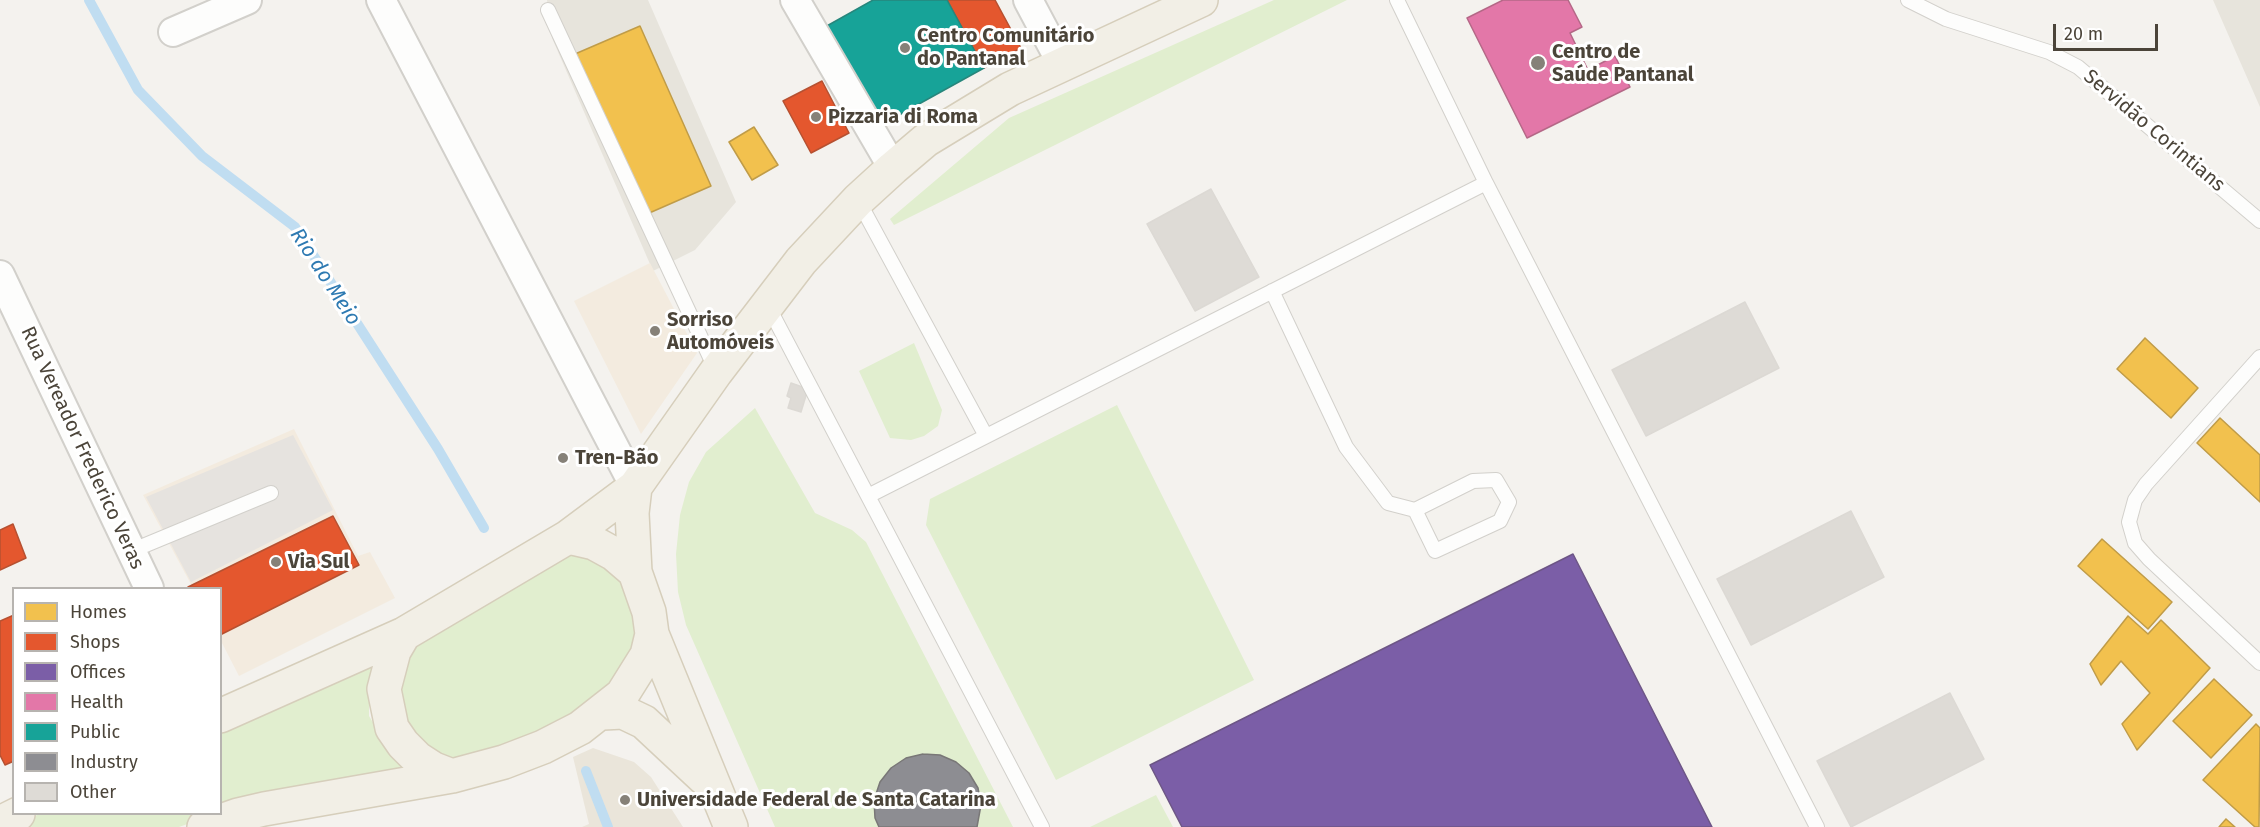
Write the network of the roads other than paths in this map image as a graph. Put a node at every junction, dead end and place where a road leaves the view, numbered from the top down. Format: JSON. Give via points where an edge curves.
{"nodes":[{"id":1,"x":381,"y":0,"type":"edge"},
{"id":2,"x":795,"y":0,"type":"edge"},
{"id":3,"x":1028,"y":0,"type":"edge"},
{"id":4,"x":1202,"y":0,"type":"edge"},
{"id":5,"x":1397,"y":0,"type":"edge"},
{"id":6,"x":1908,"y":0,"type":"edge"},
{"id":7,"x":238,"y":2,"type":"edge"},
{"id":8,"x":548,"y":10,"type":"dead end"},
{"id":9,"x":173,"y":32,"type":"dead end"},
{"id":10,"x":1062,"y":64,"type":"junction"},
{"id":11,"x":893,"y":168,"type":"junction"},
{"id":12,"x":1486,"y":183,"type":"junction"},
{"id":13,"x":858,"y":200,"type":"junction"},
{"id":14,"x":2260,"y":221,"type":"edge"},
{"id":15,"x":0,"y":276,"type":"edge"},
{"id":16,"x":1272,"y":291,"type":"junction"},
{"id":17,"x":767,"y":305,"type":"junction"},
{"id":18,"x":2260,"y":357,"type":"edge"},
{"id":19,"x":716,"y":372,"type":"junction"},
{"id":20,"x":986,"y":436,"type":"junction"},
{"id":21,"x":635,"y":487,"type":"junction"},
{"id":22,"x":271,"y":493,"type":"dead end"},
{"id":23,"x":868,"y":496,"type":"junction"},
{"id":24,"x":1415,"y":510,"type":"junction"},
{"id":25,"x":568,"y":537,"type":"junction"},
{"id":26,"x":131,"y":551,"type":"junction"},
{"id":27,"x":635,"y":572,"type":"junction"},
{"id":28,"x":148,"y":587,"type":"edge"},
{"id":29,"x":652,"y":633,"type":"junction"},
{"id":30,"x":405,"y":634,"type":"junction"},
{"id":31,"x":2260,"y":663,"type":"edge"},
{"id":32,"x":603,"y":712,"type":"junction"},
{"id":33,"x":222,"y":715,"type":"edge"},
{"id":34,"x":452,"y":776,"type":"junction"},
{"id":35,"x":712,"y":785,"type":"junction"},
{"id":36,"x":14,"y":815,"type":"edge"},
{"id":37,"x":0,"y":822,"type":"edge"},
{"id":38,"x":204,"y":827,"type":"edge"},
{"id":39,"x":731,"y":827,"type":"edge"},
{"id":40,"x":1042,"y":827,"type":"edge"},
{"id":41,"x":1817,"y":827,"type":"edge"}],
"edges":[{"from":1,"to":21,"type":"street"},
{"from":2,"to":11,"type":"street"},
{"from":3,"to":10,"type":"street"},
{"from":4,"to":10,"type":"main road"},
{"from":5,"to":12,"type":"lane"},
{"from":6,"to":14,"type":"lane","name":"Servidão Corintians","via":[[1947,19],[2049,52],[2078,67]]},
{"from":7,"to":9,"type":"street"},
{"from":8,"to":19,"type":"lane"},
{"from":10,"to":11,"type":"main road","via":[[972,110],[926,140]]},
{"from":11,"to":13,"type":"main road"},
{"from":12,"to":16,"type":"lane"},
{"from":12,"to":41,"type":"lane"},
{"from":13,"to":17,"type":"main road","via":[[801,261]]},
{"from":13,"to":20,"type":"lane"},
{"from":15,"to":26,"type":"street","name":"Rua Vereador Frederico Veras"},
{"from":16,"to":20,"type":"lane"},
{"from":16,"to":24,"type":"lane","via":[[1346,447],[1388,503]]},
{"from":17,"to":19,"type":"main road"},
{"from":17,"to":23,"type":"lane"},
{"from":18,"to":31,"type":"lane","via":[[2146,484],[2135,500],[2129,522],[2135,543]]},
{"from":19,"to":21,"type":"main road"},
{"from":20,"to":23,"type":"lane"},
{"from":21,"to":25,"type":"main road"},
{"from":21,"to":27,"type":"main road"},
{"from":22,"to":26,"type":"lane"},
{"from":23,"to":40,"type":"lane"},
{"from":24,"to":24,"type":"lane","via":[[1435,550],[1500,521],[1509,501],[1496,480],[1473,481]]},
{"from":25,"to":27,"type":"main road","via":[[594,543]]},
{"from":25,"to":30,"type":"main road"},
{"from":26,"to":28,"type":"street","name":"Rua Vereador Frederico Veras"},
{"from":27,"to":29,"type":"main road"},
{"from":29,"to":32,"type":"main road","via":[[638,674]]},
{"from":29,"to":35,"type":"main road"},
{"from":30,"to":33,"type":"main road"},
{"from":30,"to":34,"type":"main road","via":[[394,651],[384,689],[392,728],[417,758]]},
{"from":32,"to":34,"type":"main road","via":[[543,747]]},
{"from":32,"to":35,"type":"main road","via":[[623,712],[644,722]]},
{"from":34,"to":38,"type":"main road","via":[[264,809]]},
{"from":35,"to":39,"type":"main road"},
{"from":36,"to":37,"type":"main road"}]}
